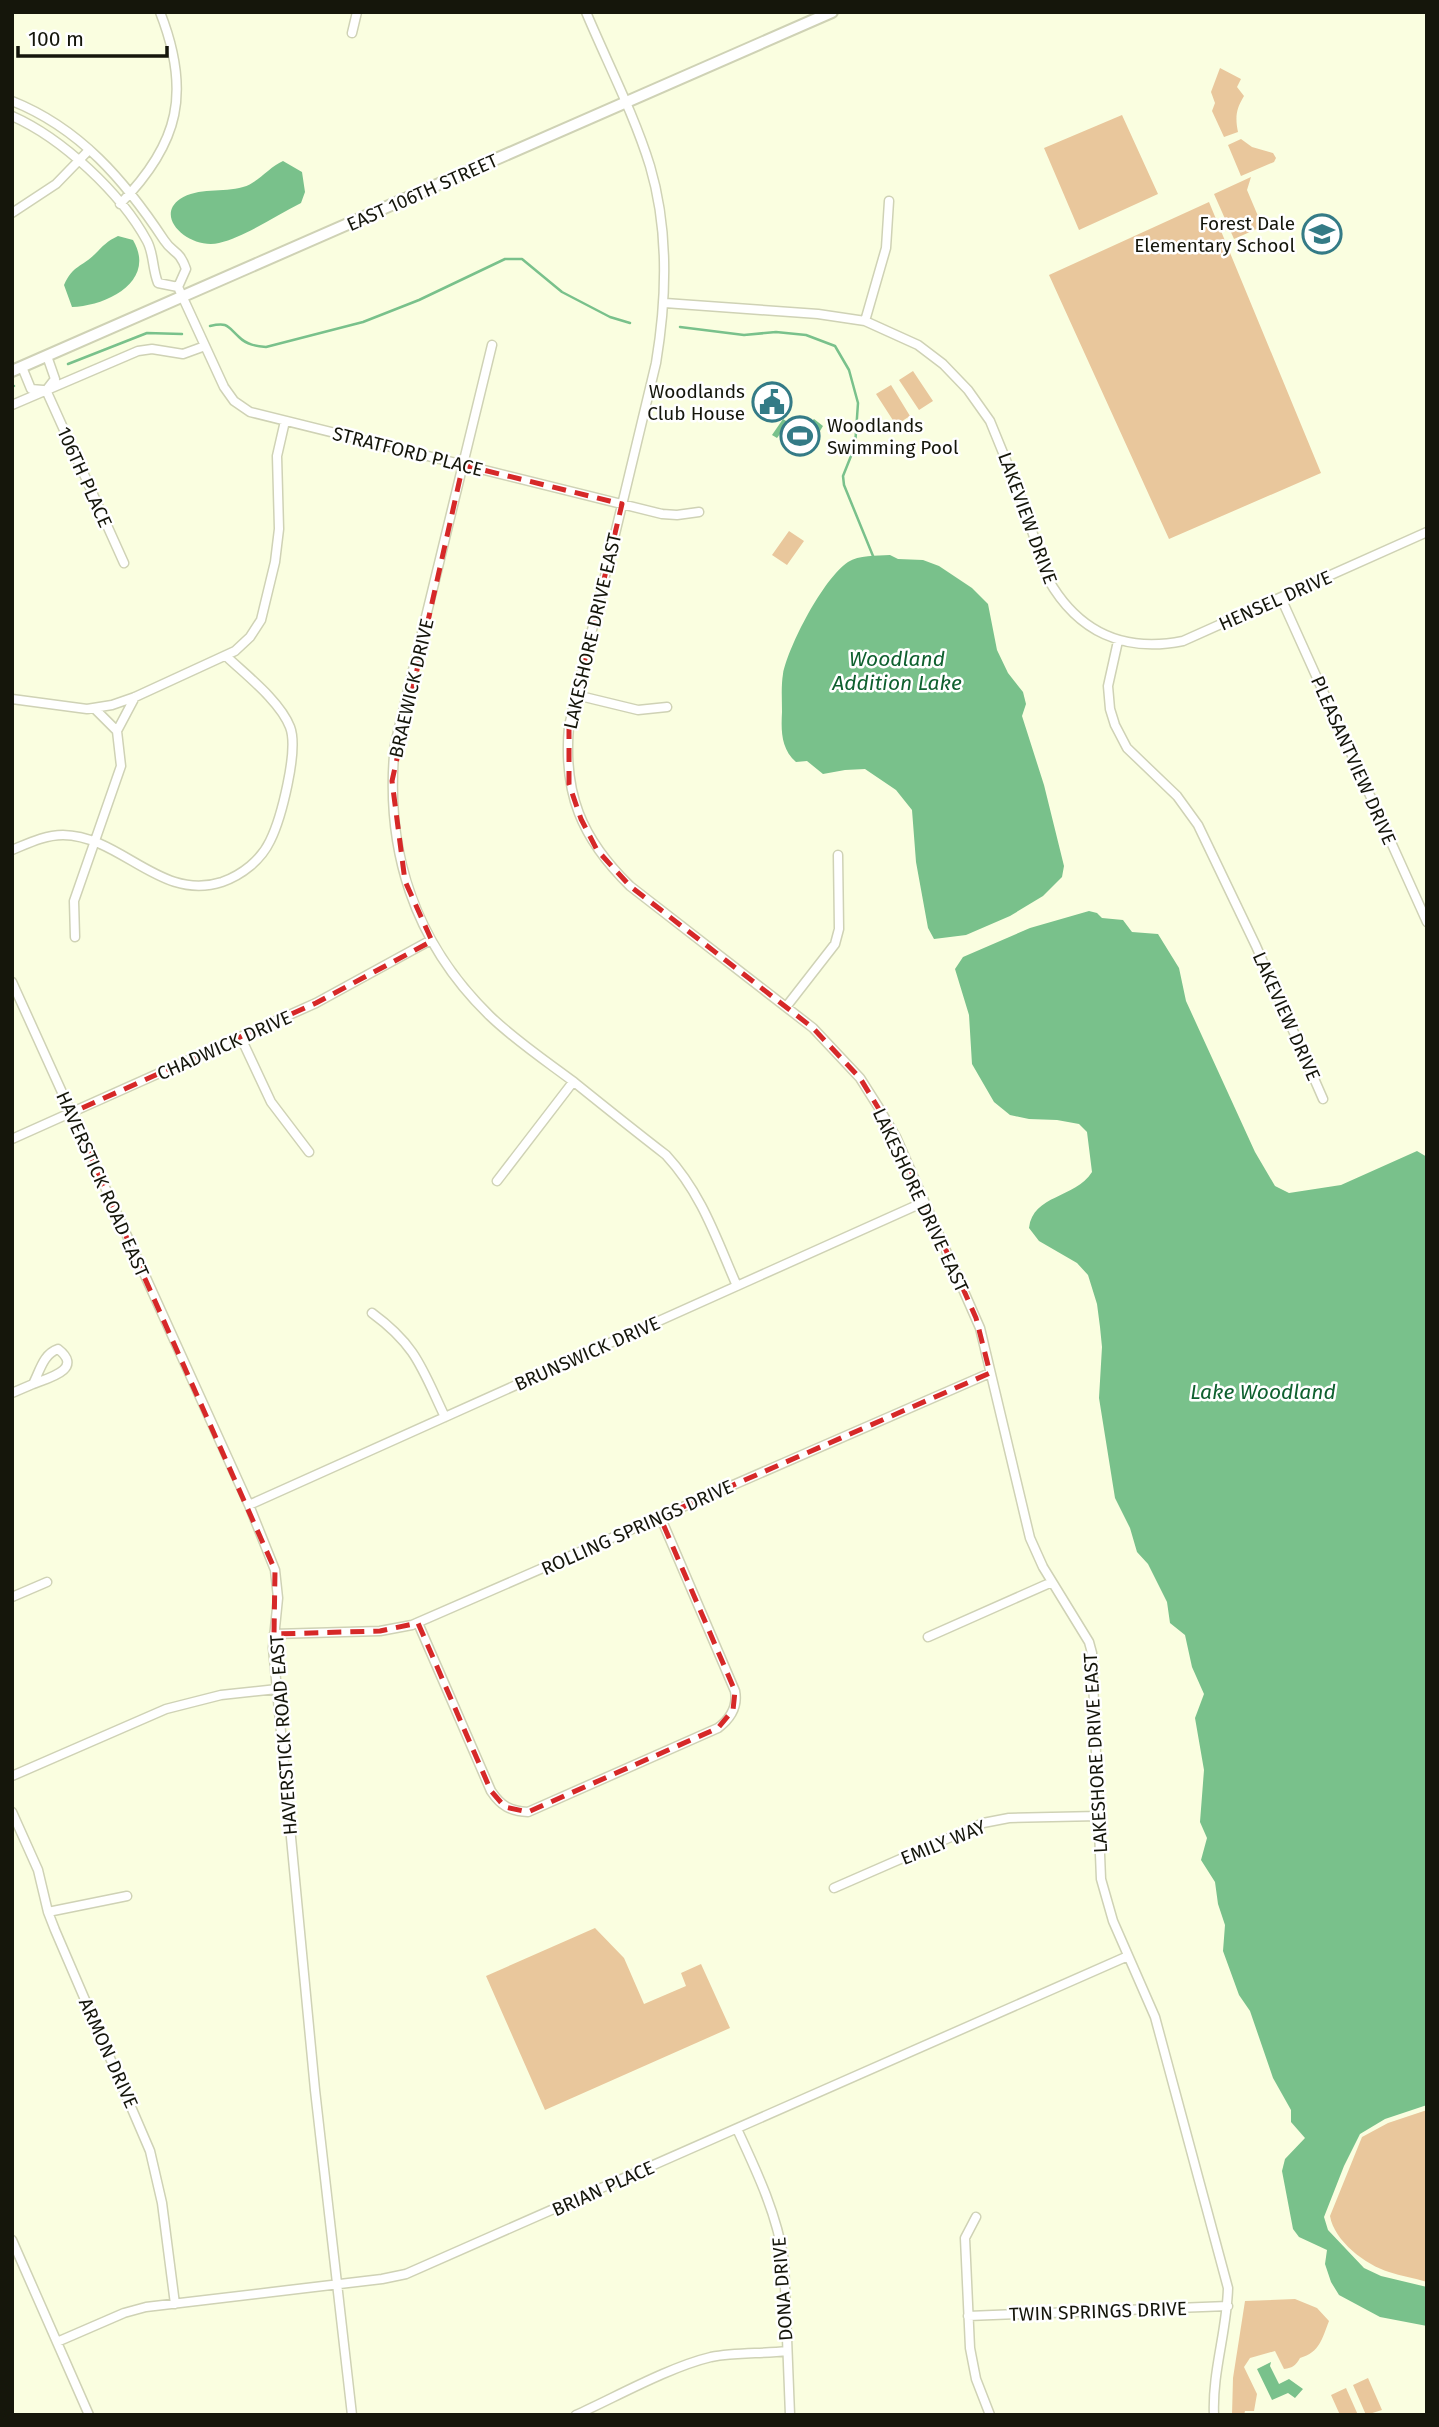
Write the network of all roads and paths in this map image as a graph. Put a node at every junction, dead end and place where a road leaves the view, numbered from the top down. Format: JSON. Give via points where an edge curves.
{"nodes":[{"id":1,"x":160,"y":12,"type":"edge"},
{"id":2,"x":356,"y":12,"type":"edge"},
{"id":3,"x":586,"y":12,"type":"edge"},
{"id":4,"x":832,"y":12,"type":"edge"},
{"id":5,"x":352,"y":33,"type":"dead end"},
{"id":6,"x":12,"y":101,"type":"edge"},
{"id":7,"x":625,"y":103,"type":"junction"},
{"id":8,"x":12,"y":116,"type":"edge"},
{"id":9,"x":89,"y":150,"type":"junction"},
{"id":10,"x":78,"y":161,"type":"junction"},
{"id":11,"x":131,"y":192,"type":"junction"},
{"id":12,"x":889,"y":201,"type":"dead end"},
{"id":13,"x":120,"y":204,"type":"junction"},
{"id":14,"x":12,"y":214,"type":"edge"},
{"id":15,"x":181,"y":292,"type":"junction"},
{"id":16,"x":665,"y":303,"type":"junction"},
{"id":17,"x":865,"y":321,"type":"junction"},
{"id":18,"x":492,"y":345,"type":"dead end"},
{"id":19,"x":205,"y":346,"type":"junction"},
{"id":20,"x":47,"y":356,"type":"junction"},
{"id":21,"x":17,"y":369,"type":"edge"},
{"id":22,"x":46,"y":390,"type":"junction"},
{"id":23,"x":12,"y":405,"type":"edge"},
{"id":24,"x":285,"y":421,"type":"junction"},
{"id":25,"x":463,"y":465,"type":"junction"},
{"id":26,"x":622,"y":504,"type":"junction"},
{"id":27,"x":699,"y":512,"type":"dead end"},
{"id":28,"x":1427,"y":532,"type":"edge"},
{"id":29,"x":124,"y":564,"type":"dead end"},
{"id":30,"x":1281,"y":598,"type":"junction"},
{"id":31,"x":1118,"y":641,"type":"junction"},
{"id":32,"x":226,"y":656,"type":"junction"},
{"id":33,"x":576,"y":695,"type":"junction"},
{"id":34,"x":135,"y":697,"type":"junction"},
{"id":35,"x":14,"y":700,"type":"edge"},
{"id":36,"x":667,"y":707,"type":"dead end"},
{"id":37,"x":95,"y":709,"type":"junction"},
{"id":38,"x":117,"y":731,"type":"junction"},
{"id":39,"x":96,"y":841,"type":"junction"},
{"id":40,"x":12,"y":850,"type":"edge"},
{"id":41,"x":838,"y":855,"type":"dead end"},
{"id":42,"x":1427,"y":922,"type":"edge"},
{"id":43,"x":75,"y":937,"type":"dead end"},
{"id":44,"x":431,"y":940,"type":"junction"},
{"id":45,"x":12,"y":982,"type":"edge"},
{"id":46,"x":786,"y":1007,"type":"junction"},
{"id":47,"x":241,"y":1038,"type":"junction"},
{"id":48,"x":573,"y":1082,"type":"junction"},
{"id":49,"x":1323,"y":1099,"type":"dead end"},
{"id":50,"x":71,"y":1114,"type":"junction"},
{"id":51,"x":12,"y":1139,"type":"edge"},
{"id":52,"x":309,"y":1152,"type":"dead end"},
{"id":53,"x":497,"y":1181,"type":"dead end"},
{"id":54,"x":924,"y":1202,"type":"junction"},
{"id":55,"x":737,"y":1286,"type":"junction"},
{"id":56,"x":372,"y":1313,"type":"dead end"},
{"id":57,"x":990,"y":1373,"type":"junction"},
{"id":58,"x":33,"y":1384,"type":"junction"},
{"id":59,"x":12,"y":1393,"type":"edge"},
{"id":60,"x":445,"y":1417,"type":"junction"},
{"id":61,"x":249,"y":1505,"type":"junction"},
{"id":62,"x":660,"y":1516,"type":"junction"},
{"id":63,"x":47,"y":1582,"type":"dead end"},
{"id":64,"x":1052,"y":1582,"type":"junction"},
{"id":65,"x":12,"y":1597,"type":"edge"},
{"id":66,"x":418,"y":1623,"type":"junction"},
{"id":67,"x":274,"y":1633,"type":"junction"},
{"id":68,"x":928,"y":1637,"type":"dead end"},
{"id":69,"x":277,"y":1689,"type":"junction"},
{"id":70,"x":12,"y":1776,"type":"edge"},
{"id":71,"x":12,"y":1812,"type":"edge"},
{"id":72,"x":1099,"y":1815,"type":"junction"},
{"id":73,"x":834,"y":1888,"type":"dead end"},
{"id":74,"x":127,"y":1896,"type":"dead end"},
{"id":75,"x":48,"y":1912,"type":"junction"},
{"id":76,"x":1128,"y":1956,"type":"junction"},
{"id":77,"x":737,"y":2129,"type":"junction"},
{"id":78,"x":976,"y":2217,"type":"dead end"},
{"id":79,"x":12,"y":2240,"type":"edge"},
{"id":80,"x":336,"y":2283,"type":"junction"},
{"id":81,"x":174,"y":2304,"type":"junction"},
{"id":82,"x":1228,"y":2306,"type":"junction"},
{"id":83,"x":968,"y":2316,"type":"junction"},
{"id":84,"x":57,"y":2342,"type":"junction"},
{"id":85,"x":787,"y":2351,"type":"junction"},
{"id":86,"x":89,"y":2415,"type":"edge"},
{"id":87,"x":352,"y":2415,"type":"edge"},
{"id":88,"x":576,"y":2415,"type":"edge"},
{"id":89,"x":790,"y":2415,"type":"edge"},
{"id":90,"x":990,"y":2415,"type":"edge"},
{"id":91,"x":1214,"y":2415,"type":"edge"}],
"edges":[{"from":1,"to":11,"type":"street","via":[[177,66],[175,109],[165,143]]},
{"from":2,"to":5,"type":"street"},
{"from":3,"to":7,"type":"street","name":"LAKESHORE DRIVE EAST"},
{"from":4,"to":7,"type":"street","name":"EAST 106TH STREET"},
{"from":6,"to":9,"type":"street","via":[[49,118]]},
{"from":7,"to":15,"type":"street","name":"EAST 106TH STREET"},
{"from":7,"to":16,"type":"street","name":"LAKESHORE DRIVE EAST","via":[[658,200]]},
{"from":8,"to":10,"type":"street"},
{"from":9,"to":10,"type":"street"},
{"from":9,"to":11,"type":"street"},
{"from":10,"to":13,"type":"street"},
{"from":10,"to":14,"type":"street"},
{"from":11,"to":13,"type":"street"},
{"from":11,"to":15,"type":"street","via":[[168,246],[182,258],[186,269]]},
{"from":12,"to":17,"type":"street","via":[[886,247]]},
{"from":13,"to":15,"type":"street","via":[[148,243],[158,283]]},
{"from":15,"to":19,"type":"street","name":"STRATFORD PLACE"},
{"from":15,"to":20,"type":"street","name":"EAST 106TH STREET"},
{"from":16,"to":17,"type":"street","name":"LAKEVIEW DRIVE"},
{"from":16,"to":26,"type":"street","name":"LAKESHORE DRIVE EAST","via":[[656,363]]},
{"from":17,"to":31,"type":"street","name":"LAKEVIEW DRIVE","via":[[918,345],[968,390],[990,421],[1002,449],[1054,591],[1085,624]]},
{"from":18,"to":25,"type":"street","name":"BRAEWICK DRIVE"},
{"from":19,"to":22,"type":"street","via":[[183,354],[138,351]]},
{"from":19,"to":24,"type":"street","name":"STRATFORD PLACE","via":[[234,401],[250,412]]},
{"from":20,"to":21,"type":"street","name":"EAST 106TH STREET"},
{"from":20,"to":22,"type":"street","name":"106TH PLACE","via":[[55,379]]},
{"from":21,"to":22,"type":"street","name":"106TH PLACE","via":[[31,389]]},
{"from":22,"to":23,"type":"street"},
{"from":22,"to":29,"type":"street","name":"106TH PLACE"},
{"from":24,"to":25,"type":"street","name":"STRATFORD PLACE"},
{"from":24,"to":32,"type":"street","via":[[277,456],[279,529],[269,594],[250,637]]},
{"from":25,"to":26,"type":"street","name":"STRATFORD PLACE"},
{"from":25,"to":44,"type":"street","name":"BRAEWICK DRIVE","via":[[395,744],[391,781],[405,881]]},
{"from":26,"to":27,"type":"street","name":"STRATFORD PLACE","via":[[662,514]]},
{"from":26,"to":33,"type":"street","name":"LAKESHORE DRIVE EAST"},
{"from":28,"to":30,"type":"street","name":"HENSEL DRIVE"},
{"from":30,"to":31,"type":"street","name":"HENSEL DRIVE","via":[[1183,641],[1141,645]]},
{"from":30,"to":42,"type":"street","name":"PLEASANTVIEW DRIVE"},
{"from":31,"to":49,"type":"street","name":"LAKEVIEW DRIVE","via":[[1108,687],[1115,725],[1127,748],[1177,796],[1198,825]]},
{"from":32,"to":34,"type":"street"},
{"from":32,"to":39,"type":"street","via":[[272,701],[291,729],[292,763],[265,849],[244,871],[202,886],[162,879]]},
{"from":33,"to":36,"type":"street","via":[[638,710]]},
{"from":33,"to":46,"type":"street","name":"LAKESHORE DRIVE EAST","via":[[567,745],[569,784],[597,850],[630,886]]},
{"from":34,"to":37,"type":"street"},
{"from":34,"to":38,"type":"street"},
{"from":35,"to":37,"type":"street"},
{"from":37,"to":38,"type":"street"},
{"from":38,"to":39,"type":"street","via":[[121,766]]},
{"from":39,"to":40,"type":"street","via":[[50,836]]},
{"from":39,"to":43,"type":"street","via":[[74,901]]},
{"from":41,"to":46,"type":"street","via":[[835,944]]},
{"from":44,"to":47,"type":"street","name":"CHADWICK DRIVE","via":[[340,991]]},
{"from":44,"to":48,"type":"street","name":"BRAEWICK DRIVE","via":[[490,1016]]},
{"from":45,"to":50,"type":"street","name":"HAVERSTICK ROAD EAST"},
{"from":46,"to":54,"type":"street","name":"LAKESHORE DRIVE EAST","via":[[835,1048],[860,1078],[896,1137]]},
{"from":47,"to":50,"type":"street","name":"CHADWICK DRIVE"},
{"from":47,"to":52,"type":"street","via":[[271,1102]]},
{"from":48,"to":53,"type":"street"},
{"from":48,"to":55,"type":"street","name":"BRAEWICK DRIVE","via":[[683,1174],[701,1201]]},
{"from":50,"to":51,"type":"street","name":"CHADWICK DRIVE"},
{"from":50,"to":61,"type":"street","name":"HAVERSTICK ROAD EAST"},
{"from":54,"to":55,"type":"street","name":"BRUNSWICK DRIVE"},
{"from":54,"to":57,"type":"street","name":"LAKESHORE DRIVE EAST","via":[[976,1318]]},
{"from":55,"to":60,"type":"street","name":"BRUNSWICK DRIVE"},
{"from":56,"to":60,"type":"street","via":[[418,1358]]},
{"from":57,"to":62,"type":"street","name":"ROLLING SPRINGS DRIVE"},
{"from":57,"to":64,"type":"street","name":"LAKESHORE DRIVE EAST","via":[[1030,1538]]},
{"from":58,"to":58,"type":"street","via":[[61,1373],[68,1361],[65,1354],[58,1349],[50,1352]]},
{"from":58,"to":59,"type":"street"},
{"from":60,"to":61,"type":"street","name":"BRUNSWICK DRIVE"},
{"from":61,"to":67,"type":"street","name":"HAVERSTICK ROAD EAST","via":[[275,1570]]},
{"from":62,"to":66,"type":"street","name":"ROLLING SPRINGS DRIVE"},
{"from":62,"to":66,"type":"street","via":[[736,1698],[733,1710],[718,1728],[680,1745],[528,1812],[505,1807],[491,1791]]},
{"from":63,"to":65,"type":"street"},
{"from":64,"to":68,"type":"street"},
{"from":64,"to":72,"type":"street","name":"LAKESHORE DRIVE EAST","via":[[1092,1653]]},
{"from":66,"to":67,"type":"street","name":"ROLLING SPRINGS DRIVE","via":[[380,1631]]},
{"from":67,"to":69,"type":"street","name":"HAVERSTICK ROAD EAST"},
{"from":69,"to":70,"type":"street","via":[[221,1695],[166,1709]]},
{"from":69,"to":80,"type":"street","name":"HAVERSTICK ROAD EAST"},
{"from":71,"to":75,"type":"street","name":"ARMON DRIVE","via":[[38,1870]]},
{"from":72,"to":73,"type":"street","name":"EMILY WAY","via":[[983,1823]]},
{"from":72,"to":76,"type":"street","name":"LAKESHORE DRIVE EAST","via":[[1104,1894]]},
{"from":74,"to":75,"type":"street"},
{"from":75,"to":81,"type":"street","name":"ARMON DRIVE","via":[[150,2151],[162,2203]]},
{"from":76,"to":77,"type":"street","name":"BRIAN PLACE"},
{"from":76,"to":82,"type":"street","name":"LAKESHORE DRIVE EAST","via":[[1155,2017],[1225,2272]]},
{"from":77,"to":80,"type":"street","name":"BRIAN PLACE","via":[[406,2274]]},
{"from":77,"to":85,"type":"street","name":"DONA DRIVE","via":[[777,2221]]},
{"from":78,"to":83,"type":"street","via":[[965,2238]]},
{"from":79,"to":84,"type":"street"},
{"from":80,"to":81,"type":"street","name":"BRIAN PLACE"},
{"from":80,"to":87,"type":"street","name":"HAVERSTICK ROAD EAST"},
{"from":81,"to":84,"type":"street","name":"BRIAN PLACE","via":[[124,2313]]},
{"from":82,"to":83,"type":"street","name":"TWIN SPRINGS DRIVE"},
{"from":82,"to":91,"type":"street","name":"LAKESHORE DRIVE EAST"},
{"from":83,"to":90,"type":"street","via":[[971,2361]]},
{"from":84,"to":86,"type":"street"},
{"from":85,"to":88,"type":"street","via":[[729,2354],[688,2364]]},
{"from":85,"to":89,"type":"street","name":"DONA DRIVE"}]}
